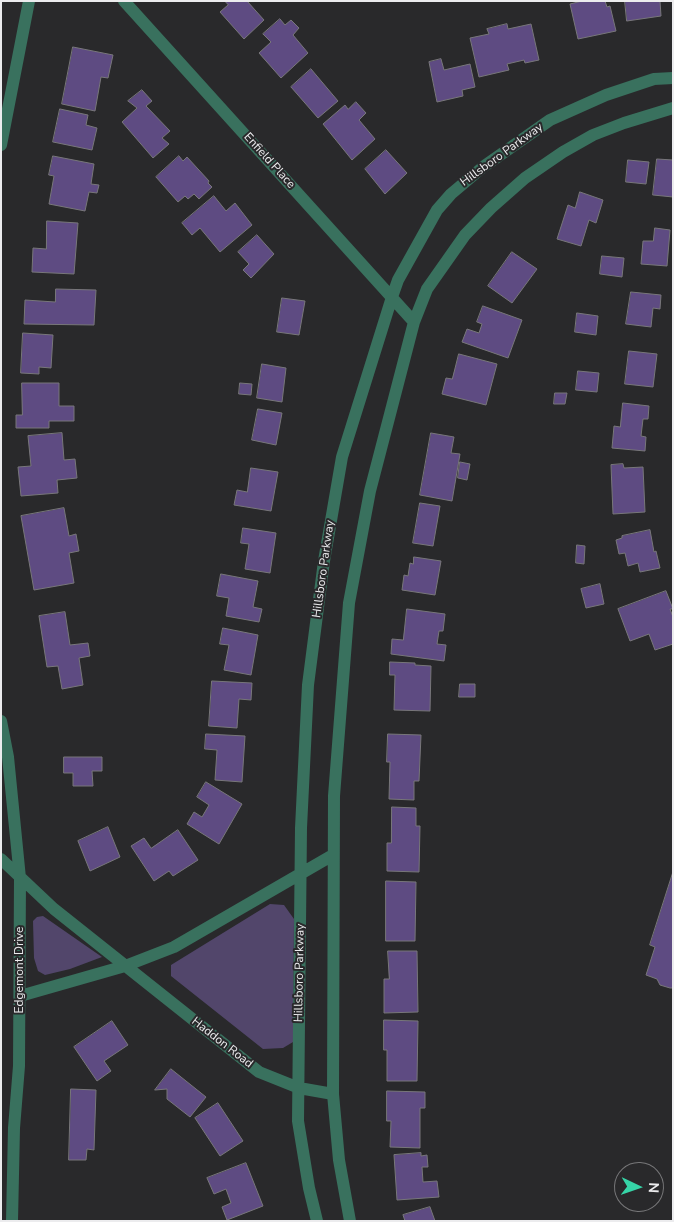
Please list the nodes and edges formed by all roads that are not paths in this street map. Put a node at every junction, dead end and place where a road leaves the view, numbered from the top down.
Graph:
1 (29, 1) edge
2 (124, 1) edge
3 (673, 78) edge
4 (673, 108) edge
5 (1, 145) edge
6 (392, 297) junction
7 (414, 322) junction
8 (1, 721) edge
9 (333, 854) junction
10 (1, 859) edge
11 (301, 873) junction
12 (20, 878) junction
13 (125, 966) junction
14 (20, 996) junction
15 (299, 1088) junction
16 (333, 1094) junction
17 (12, 1221) edge
18 (317, 1221) edge
19 (350, 1221) edge

1 - 5 street
2 - 6 street, Enfield Place
3 - 6 street, Hillsboro Parkway
4 - 7 street
6 - 7 street, Enfield Place
6 - 11 street, Hillsboro Parkway
7 - 9 street
8 - 12 street, Edgemont Drive
9 - 11 street
9 - 16 street
10 - 12 street, Haddon Road
11 - 13 street
11 - 15 street, Hillsboro Parkway
12 - 13 street, Haddon Road
12 - 14 street, Edgemont Drive
13 - 14 street
13 - 15 street, Haddon Road
14 - 17 street, Edgemont Drive
15 - 16 street, Haddon Road
15 - 18 street, Hillsboro Parkway
16 - 19 street

